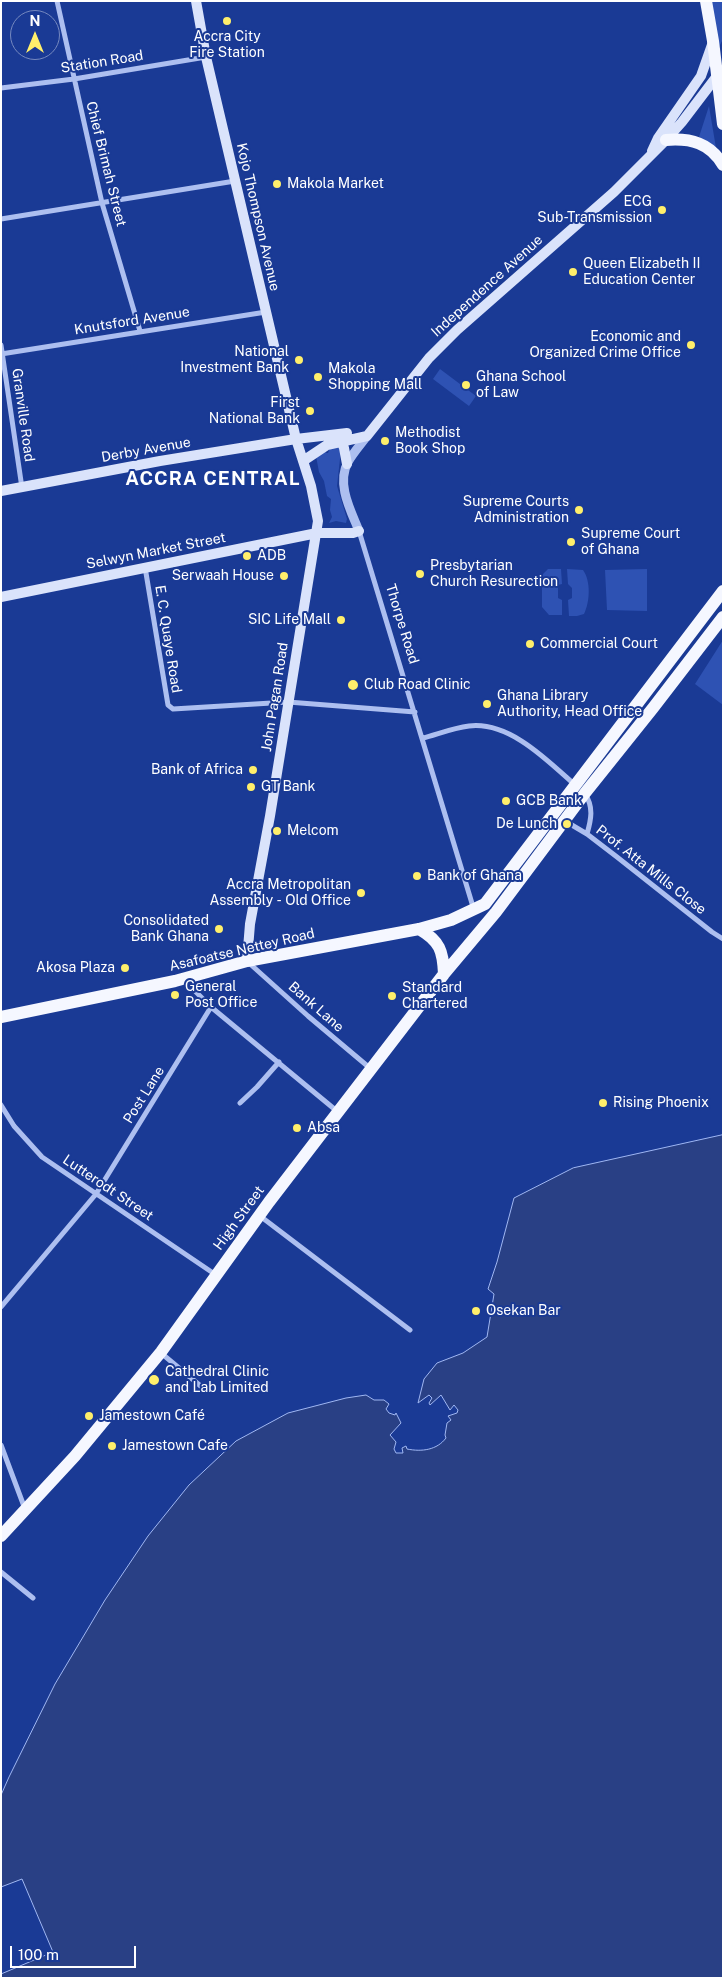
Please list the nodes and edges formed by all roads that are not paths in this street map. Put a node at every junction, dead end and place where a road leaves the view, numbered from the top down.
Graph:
1 (57, 1) edge
2 (196, 1) edge
3 (706, 1) edge
4 (713, 41) junction
5 (206, 57) junction
6 (723, 62) edge
7 (716, 76) junction
8 (74, 79) junction
9 (1, 88) edge
10 (723, 124) edge
11 (666, 140) junction
12 (650, 154) junction
13 (723, 165) edge
14 (235, 181) junction
15 (102, 203) junction
16 (1, 219) edge
17 (266, 312) junction
18 (140, 331) junction
19 (1, 345) edge
20 (2, 354) edge
21 (370, 432) junction
22 (296, 439) junction
23 (341, 440) junction
24 (303, 461) junction
25 (347, 464) junction
26 (22, 488) junction
27 (1, 491) edge
28 (359, 531) junction
29 (317, 533) junction
30 (145, 567) junction
31 (723, 591) edge
32 (1, 597) edge
33 (723, 617) edge
34 (288, 702) junction
35 (414, 712) junction
36 (423, 738) junction
37 (580, 789) junction
38 (564, 821) junction
39 (587, 834) junction
40 (480, 907) junction
41 (496, 912) junction
42 (419, 929) junction
43 (723, 939) edge
44 (248, 961) junction
45 (444, 974) junction
46 (183, 979) junction
47 (211, 1007) junction
48 (1, 1017) edge
49 (278, 1062) junction
50 (371, 1070) junction
51 (240, 1103) dead end
52 (1, 1105) edge
53 (338, 1112) junction
54 (96, 1194) junction
55 (260, 1216) junction
56 (216, 1275) junction
57 (1, 1307) edge
58 (410, 1330) dead end
59 (161, 1352) junction
60 (203, 1388) dead end
61 (1, 1445) edge
62 (25, 1509) junction
63 (1, 1536) edge
64 (1, 1572) edge
65 (33, 1598) dead end

1 - 8 street, Chief Brimah Street
2 - 5 main road, Kojo Thompson Avenue
3 - 4 main road
4 - 7 main road
4 - 12 main road
5 - 8 street, Station Road
5 - 14 main road, Kojo Thompson Avenue
6 - 7 main road
7 - 10 main road
7 - 11 main road
8 - 9 street, Station Road
8 - 15 street, Chief Brimah Street
11 - 12 main road
11 - 13 main road
12 - 21 main road, Independence Avenue
14 - 15 street
14 - 17 main road, Kojo Thompson Avenue
15 - 16 street
15 - 18 street, Chief Brimah Street
17 - 18 street, Knutsford Avenue
17 - 22 main road, Kojo Thompson Avenue
18 - 20 street, Knutsford Avenue
19 - 20 street, Granville Road
20 - 26 street, Granville Road
21 - 22 main road
21 - 23 main road
21 - 25 street
22 - 24 main road, John Pagan Road
22 - 26 main road, Derby Avenue
23 - 24 main road
23 - 25 main road
24 - 29 main road, John Pagan Road
25 - 28 street, Thorpe Road
26 - 27 main road, Derby Avenue
28 - 29 main road, Selwyn Market Street
28 - 35 street, Thorpe Road
29 - 30 main road, Selwyn Market Street
29 - 34 main road, John Pagan Road
30 - 32 main road, Selwyn Market Street
30 - 34 street, E. C. Quaye Road
31 - 37 main road
33 - 37 main road
34 - 35 street, E. C. Quaye Road
34 - 44 main road, John Pagan Road
35 - 36 street, Thorpe Road
36 - 37 street
36 - 40 street, Thorpe Road
37 - 38 main road, High Street
37 - 39 street
37 - 40 main road
38 - 39 street, Prof. Atta Mills Close
38 - 41 main road, High Street
39 - 43 street, Prof. Atta Mills Close
40 - 41 main road
40 - 42 main road, Asafoatse Nettey Road
41 - 45 main road, High Street
42 - 44 main road, Asafoatse Nettey Road
42 - 45 main road
44 - 46 main road, Asafoatse Nettey Road
44 - 50 street, Bank Lane
45 - 50 main road, High Street
46 - 47 street
46 - 48 main road, Asafoatse Nettey Road
47 - 49 street
47 - 54 street, Post Lane
49 - 51 street
49 - 53 street
50 - 53 main road, High Street
52 - 54 street, Lutterodt Street
53 - 55 main road, High Street
54 - 56 street, Lutterodt Street
54 - 57 street, Post Lane
55 - 56 main road, High Street
55 - 58 street
56 - 59 main road, High Street
59 - 60 street
59 - 62 main road, High Street
61 - 62 street
62 - 63 main road, High Street
64 - 65 street

